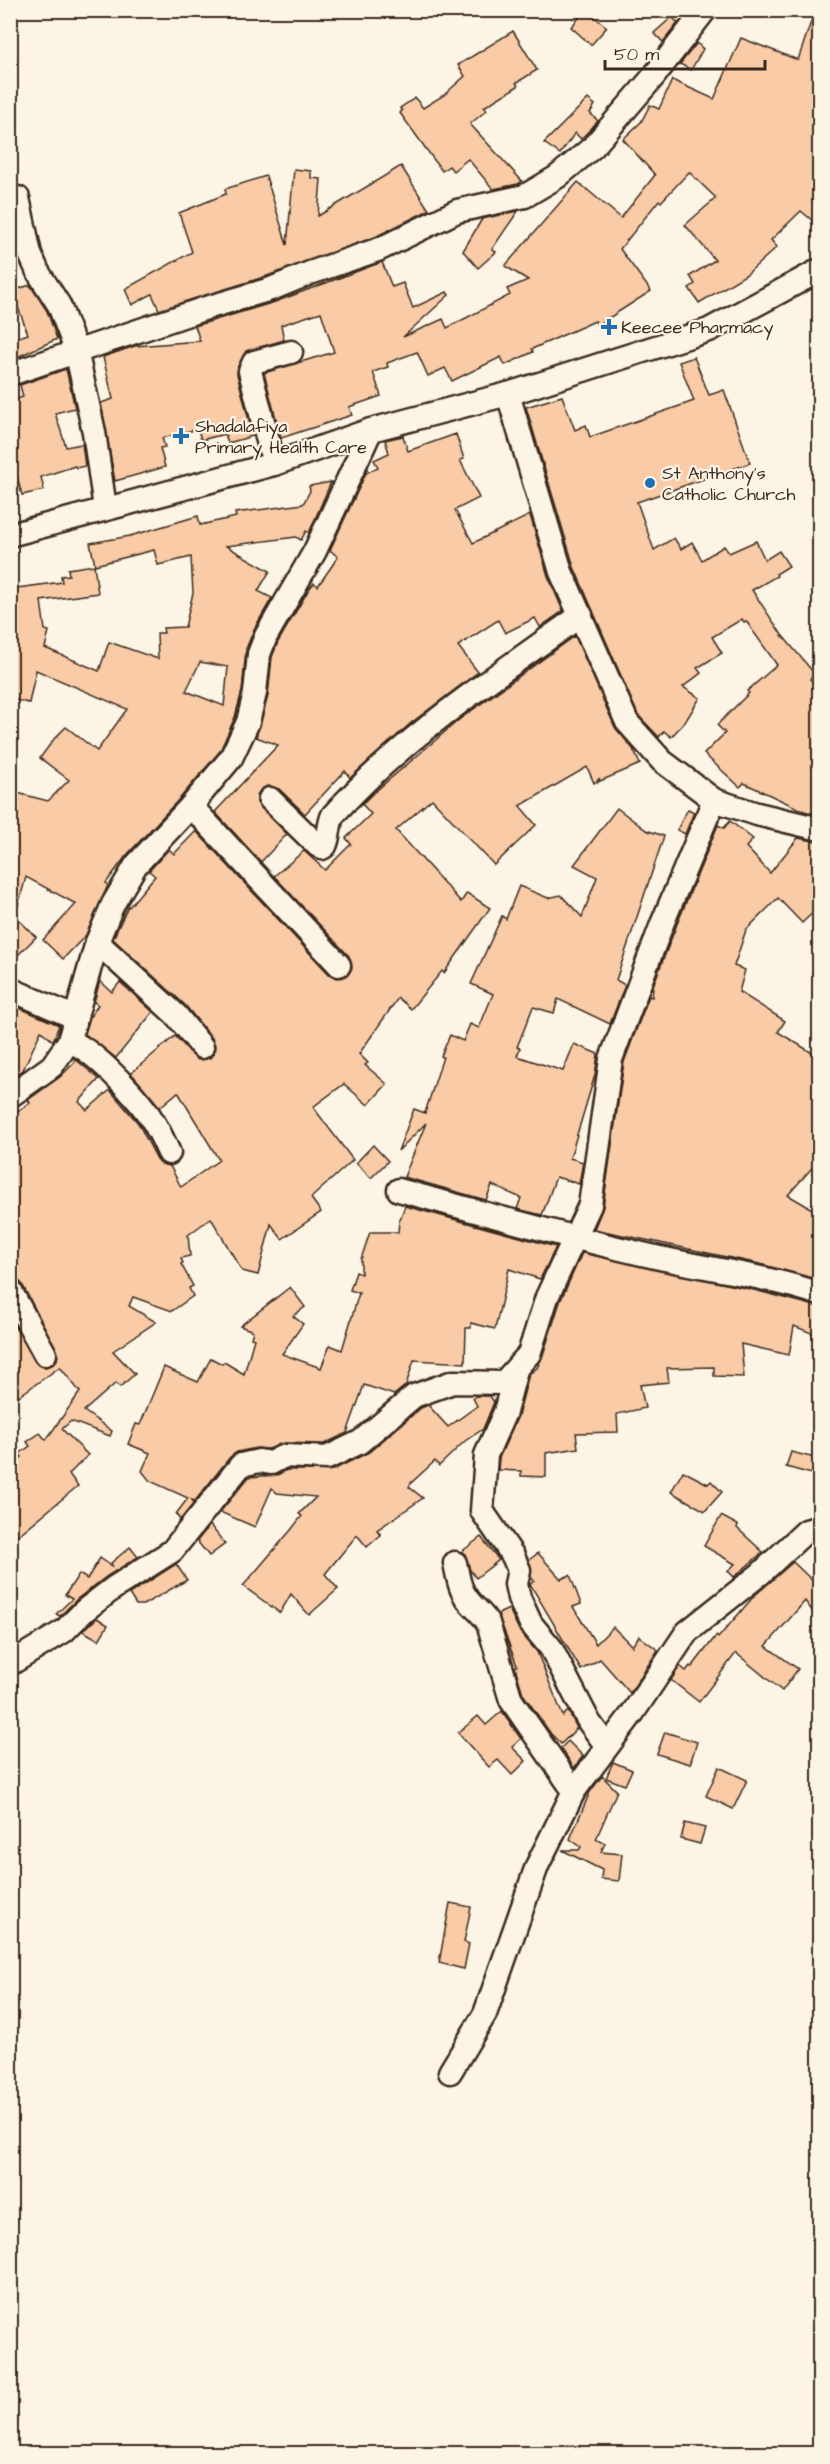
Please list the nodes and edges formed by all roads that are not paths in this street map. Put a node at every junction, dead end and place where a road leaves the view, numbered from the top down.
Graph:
1 (705, 10) edge
2 (18, 198) dead end
3 (819, 270) edge
4 (76, 350) junction
5 (291, 352) dead end
6 (10, 374) edge
7 (508, 394) junction
8 (371, 430) junction
9 (273, 464) junction
10 (105, 508) junction
11 (10, 535) edge
12 (581, 615) junction
13 (270, 800) dead end
14 (714, 800) junction
15 (191, 806) junction
16 (819, 829) edge
17 (97, 942) junction
18 (339, 965) dead end
19 (10, 989) edge
20 (76, 1018) junction
21 (69, 1041) junction
22 (202, 1047) dead end
23 (10, 1096) edge
24 (169, 1153) dead end
25 (399, 1190) dead end
26 (574, 1237) junction
27 (10, 1290) edge
28 (819, 1294) edge
29 (45, 1354) dead end
30 (516, 1370) junction
31 (819, 1527) edge
32 (455, 1563) dead end
33 (10, 1664) edge
34 (606, 1745) junction
35 (574, 1791) junction
36 (450, 2072) dead end

1 - 4 street
2 - 4 street
3 - 7 street
4 - 6 street
4 - 10 street
5 - 9 street
7 - 8 street
7 - 12 street
8 - 9 street
8 - 15 street
9 - 10 street
10 - 11 street
12 - 13 street
12 - 14 street
14 - 16 street
14 - 26 street
15 - 17 street
15 - 18 street
17 - 20 street
17 - 22 street
19 - 20 street
20 - 21 street
21 - 23 street
21 - 24 street
25 - 26 street
26 - 28 street
26 - 30 street
27 - 29 street
30 - 33 street
30 - 34 street
31 - 34 street
32 - 35 street
34 - 35 street
35 - 36 street

